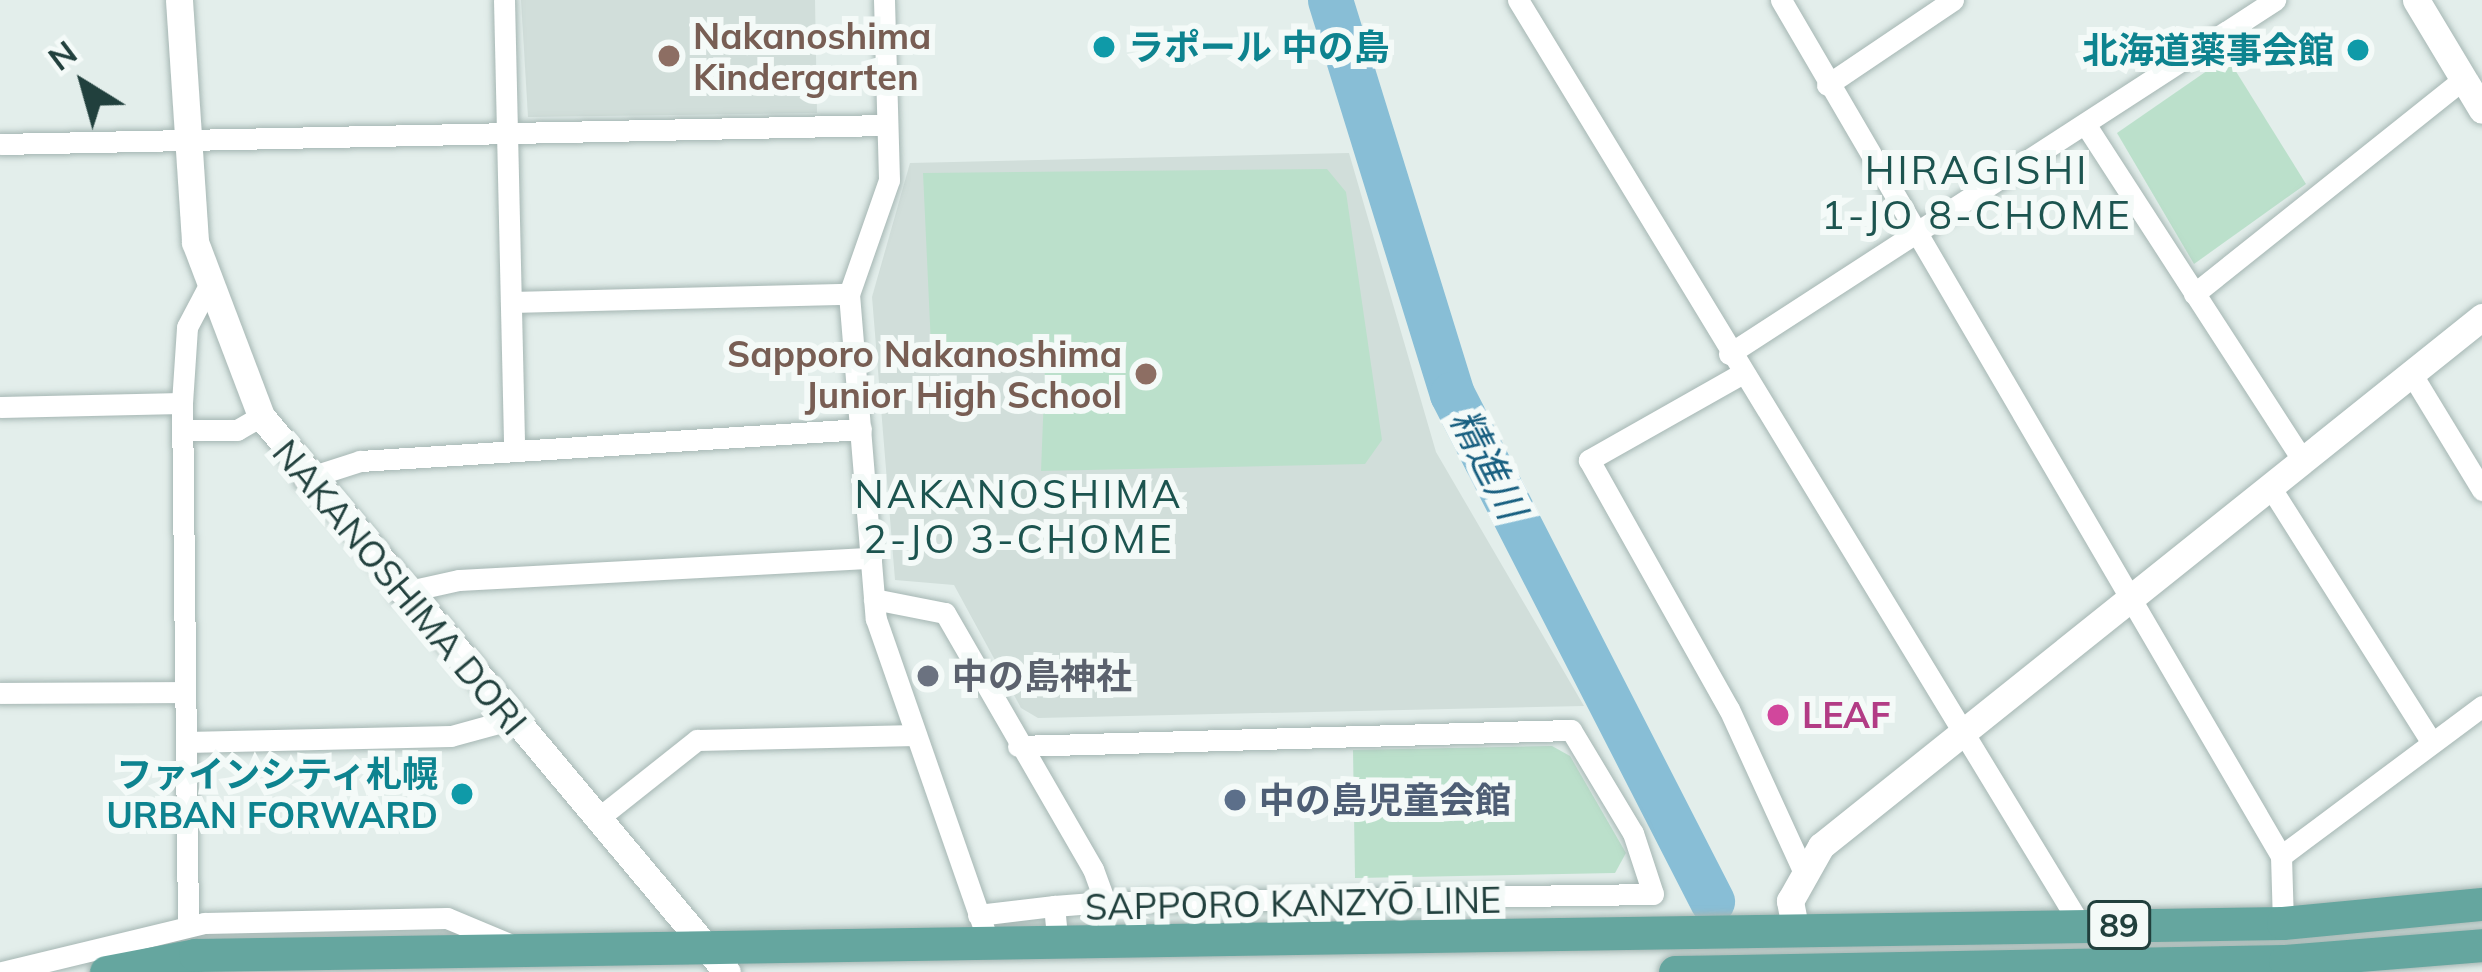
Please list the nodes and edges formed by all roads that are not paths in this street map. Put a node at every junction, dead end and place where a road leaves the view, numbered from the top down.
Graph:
1 (179, 0) edge
2 (504, 0) edge
3 (884, 0) edge
4 (1518, 0) edge
5 (1781, 0) edge
6 (1953, 0) edge
7 (2275, 0) edge
8 (2416, 0) edge
9 (2463, 79) junction
10 (1827, 85) junction
11 (2482, 110) edge
12 (887, 125) junction
13 (2089, 130) junction
14 (507, 132) junction
15 (183, 140) junction
16 (0, 144) edge
17 (1918, 239) junction
18 (207, 290) junction
19 (849, 294) junction
20 (2194, 294) junction
21 (511, 302) junction
22 (2482, 317) edge
23 (1735, 364) junction
24 (2411, 373) junction
25 (182, 403) junction
26 (0, 407) edge
27 (261, 416) junction
28 (861, 429) junction
29 (183, 430) junction
30 (514, 448) junction
31 (2302, 459) junction
32 (304, 479) junction
33 (2270, 485) junction
34 (2482, 490) edge
35 (871, 559) junction
36 (400, 593) junction
37 (2130, 595) junction
38 (874, 599) junction
39 (185, 692) junction
40 (0, 694) edge
41 (2482, 706) edge
42 (509, 720) junction
43 (1959, 733) junction
44 (916, 735) junction
45 (186, 742) junction
46 (2432, 743) junction
47 (1018, 746) junction
48 (596, 820) junction
49 (2281, 856) junction
50 (1804, 872) junction
51 (1105, 902) junction
52 (2482, 904) edge
53 (1054, 906) junction
54 (978, 915) junction
55 (2283, 923) junction
56 (188, 924) junction
57 (2081, 926) junction
58 (1796, 932) junction
59 (2482, 945) edge
60 (1058, 946) junction
61 (990, 947) junction
62 (524, 951) junction
63 (716, 960) edge
64 (2285, 966) edge
65 (1850, 971) edge
66 (2, 972) edge
67 (106, 972) edge
68 (1675, 972) edge

1 - 15 street, NAKANOSHIMA DORI
2 - 14 street
3 - 12 street
4 - 23 street
5 - 10 street
6 - 10 street
7 - 13 street
8 - 9 street
9 - 11 street
9 - 20 street
10 - 17 street
12 - 14 street
12 - 19 street
13 - 17 street
13 - 20 street
14 - 15 street
14 - 21 street
15 - 16 street
15 - 18 street, NAKANOSHIMA DORI
17 - 23 street
17 - 37 street
18 - 25 street
18 - 27 street, NAKANOSHIMA DORI
19 - 21 street
19 - 28 street
20 - 31 street
21 - 30 street
22 - 24 street
23 - 43 street
23 - 50 street
24 - 31 street
24 - 34 street
25 - 26 street
25 - 29 street
27 - 29 street
27 - 32 street, NAKANOSHIMA DORI
28 - 30 street
28 - 35 street
29 - 39 street
30 - 32 street
31 - 33 street
32 - 36 street, NAKANOSHIMA DORI
33 - 37 street
33 - 46 street
35 - 36 street
35 - 38 street
36 - 42 street, NAKANOSHIMA DORI
37 - 43 street
37 - 49 street
38 - 44 street
38 - 47 street
39 - 40 street
39 - 45 street
41 - 46 street
42 - 45 street
42 - 48 street, NAKANOSHIMA DORI
43 - 50 street
43 - 57 street
44 - 48 street
44 - 54 street
45 - 56 street
46 - 49 street
47 - 51 street
47 - 51 street
48 - 63 street, NAKANOSHIMA DORI
49 - 55 street
50 - 58 street
51 - 53 street
52 - 55 main road, SAPPORO KANZYŌ LINE / 89
53 - 54 street
53 - 60 street
54 - 61 street
55 - 57 main road, SAPPORO KANZYŌ LINE / 89
56 - 62 street
56 - 66 street
57 - 58 main road, SAPPORO KANZYŌ LINE / 89
58 - 60 main road, SAPPORO KANZYŌ LINE / 89
59 - 64 main road, 89
60 - 61 main road, SAPPORO KANZYŌ LINE / 89
61 - 63 main road, SAPPORO KANZYŌ LINE / 89
62 - 63 main road, SAPPORO KANZYŌ LINE / 89
62 - 67 main road, SAPPORO KANZYŌ LINE / 89
64 - 65 main road, 89
65 - 68 main road, 89

